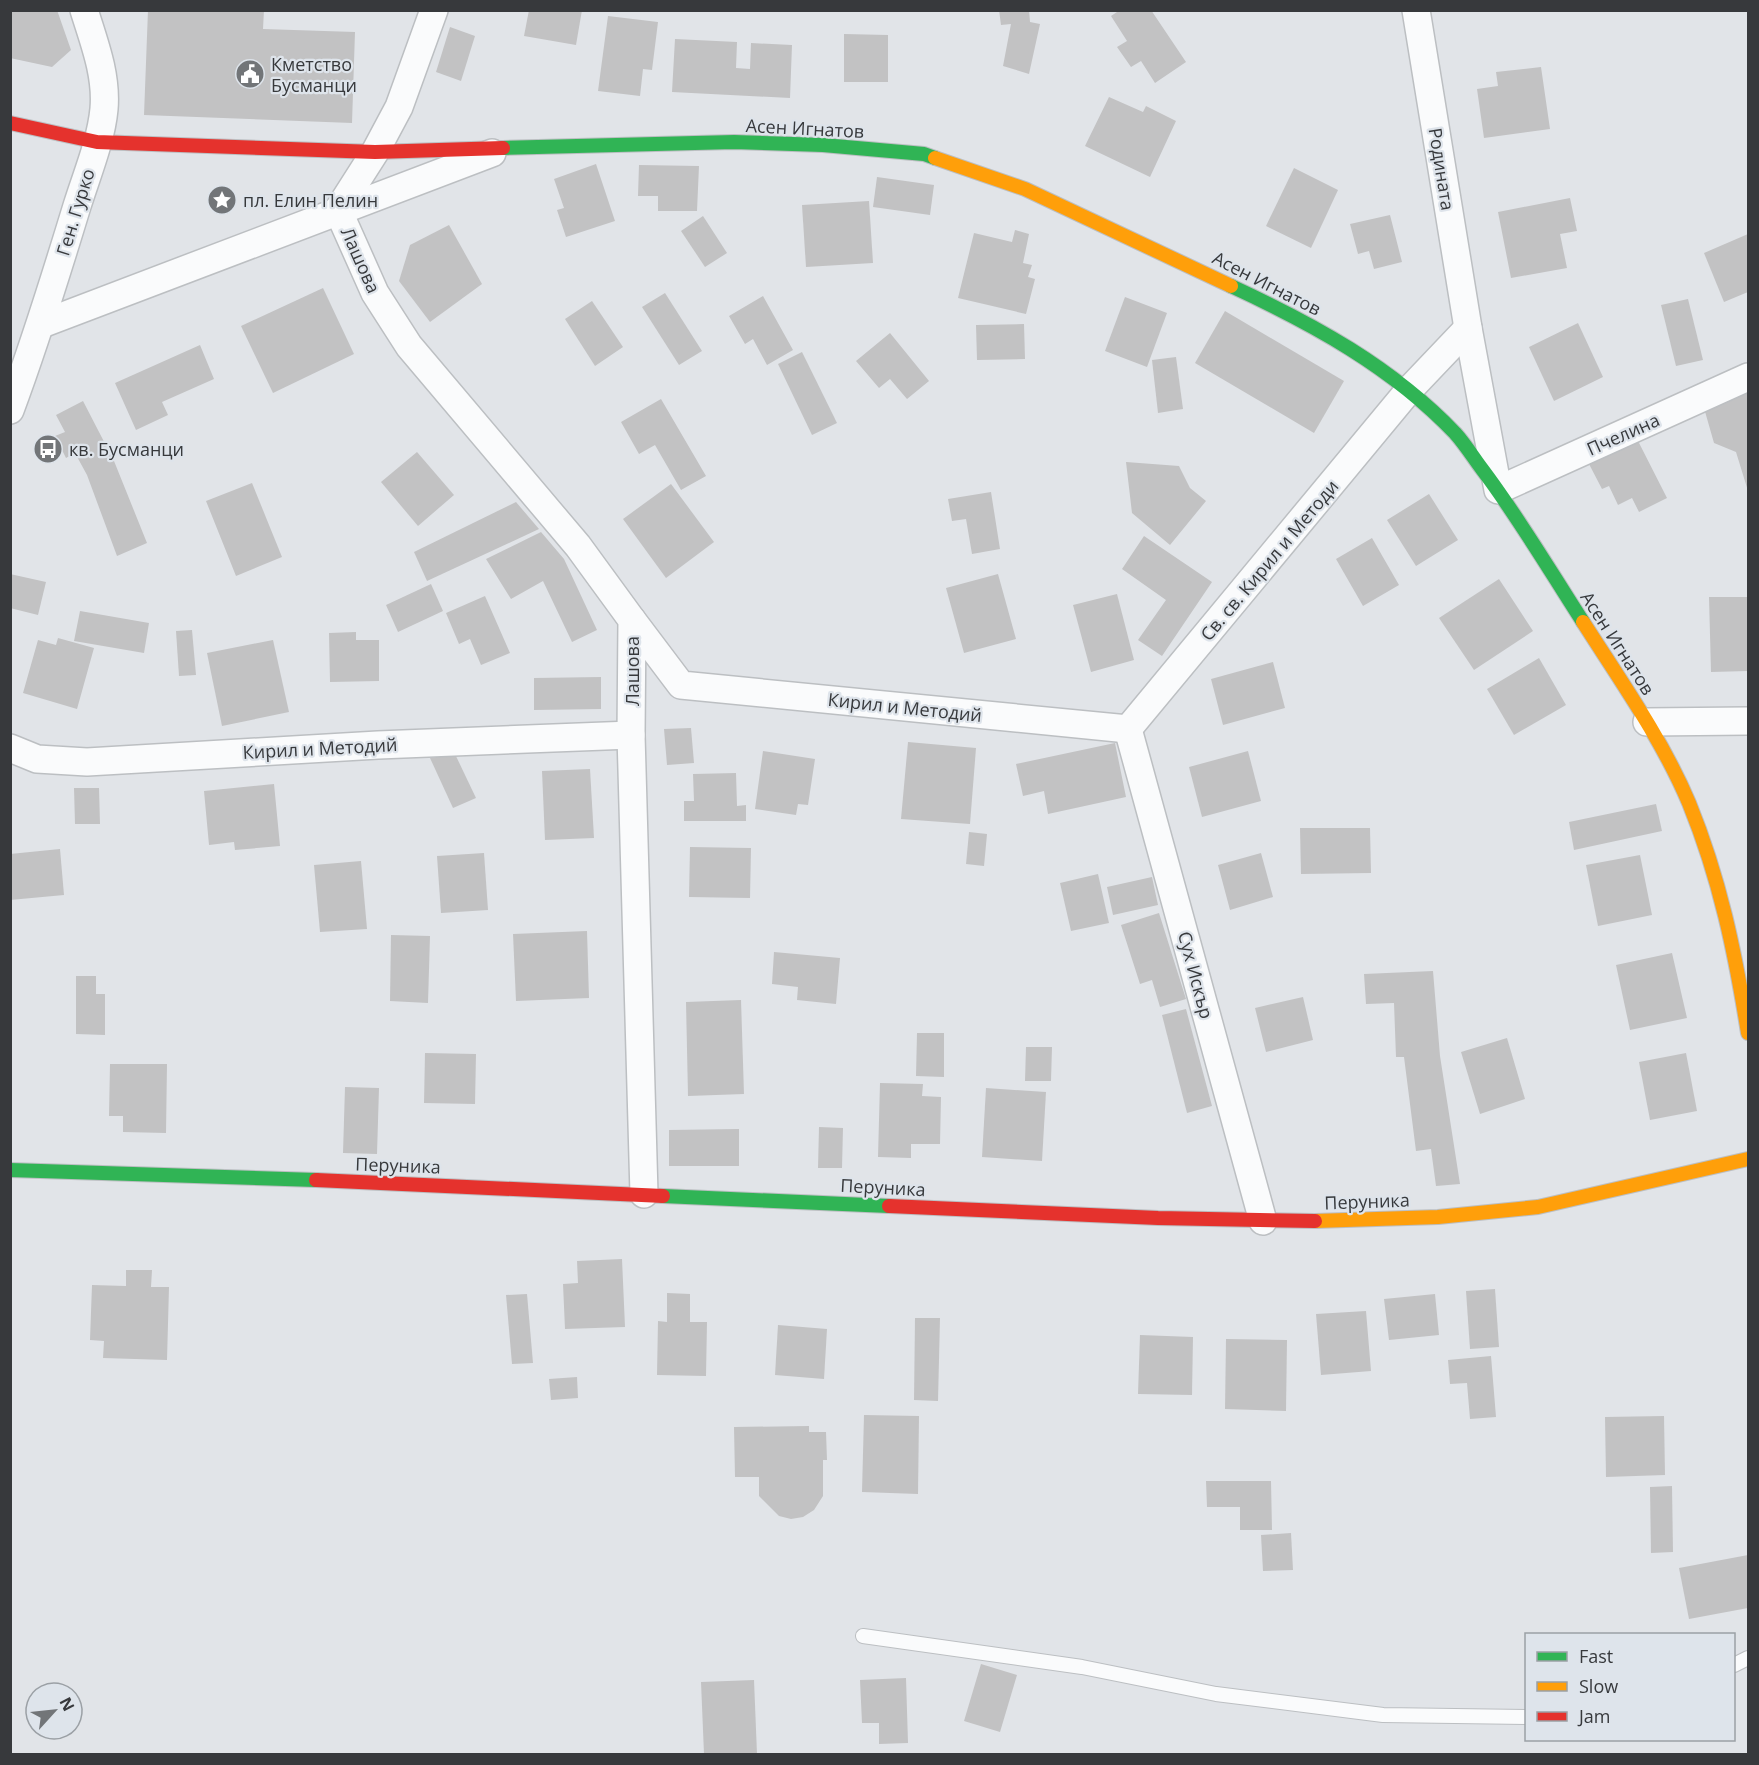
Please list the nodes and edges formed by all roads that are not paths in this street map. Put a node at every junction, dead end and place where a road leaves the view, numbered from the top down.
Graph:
1 (84, 10) edge
2 (434, 10) edge
3 (1416, 10) edge
4 (10, 123) edge
5 (97, 142) junction
6 (507, 148) junction
7 (375, 152) junction
8 (338, 210) junction
9 (42, 324) junction
10 (1468, 328) junction
11 (1749, 377) edge
12 (1409, 390) junction
13 (10, 410) edge
14 (1498, 490) junction
15 (632, 620) junction
16 (633, 685) junction
17 (681, 685) junction
18 (1749, 721) edge
19 (1647, 722) junction
20 (1128, 729) junction
21 (631, 735) junction
22 (10, 748) edge
23 (1749, 1033) edge
24 (1749, 1159) edge
25 (10, 1170) edge
26 (644, 1194) junction
27 (1263, 1221) junction
28 (863, 1636) dead end
29 (1749, 1658) edge
30 (1735, 1665) edge
31 (1525, 1717) edge

1 - 5 street, Ген. Гурко
2 - 7 street
3 - 10 street, Родината
4 - 5 street, Асен Игнатов
5 - 7 street, Асен Игнатов
5 - 9 street, Ген. Гурко
6 - 7 street, Асен Игнатов
6 - 8 street
6 - 12 street, Асен Игнатов
7 - 8 street
8 - 9 street
8 - 15 street, Лашова
9 - 13 street, Ген. Гурко
10 - 12 street
10 - 14 street, Родината
11 - 14 street, Пчелина
12 - 14 street, Асен Игнатов
12 - 20 street, Св. св. Кирил и Методи
14 - 19 street, Асен Игнатов
15 - 16 street, Лашова
15 - 17 street
16 - 17 street, Кирил и Методий
16 - 21 street, Лашова
17 - 20 street, Кирил и Методий
18 - 19 street
19 - 23 street, Асен Игнатов
20 - 27 street, Сух Искър
21 - 22 street, Кирил и Методий
21 - 26 street, Лашова
24 - 27 street, Перуника
25 - 26 street, Перуника
26 - 27 street, Перуника
28 - 31 lane
29 - 30 lane

